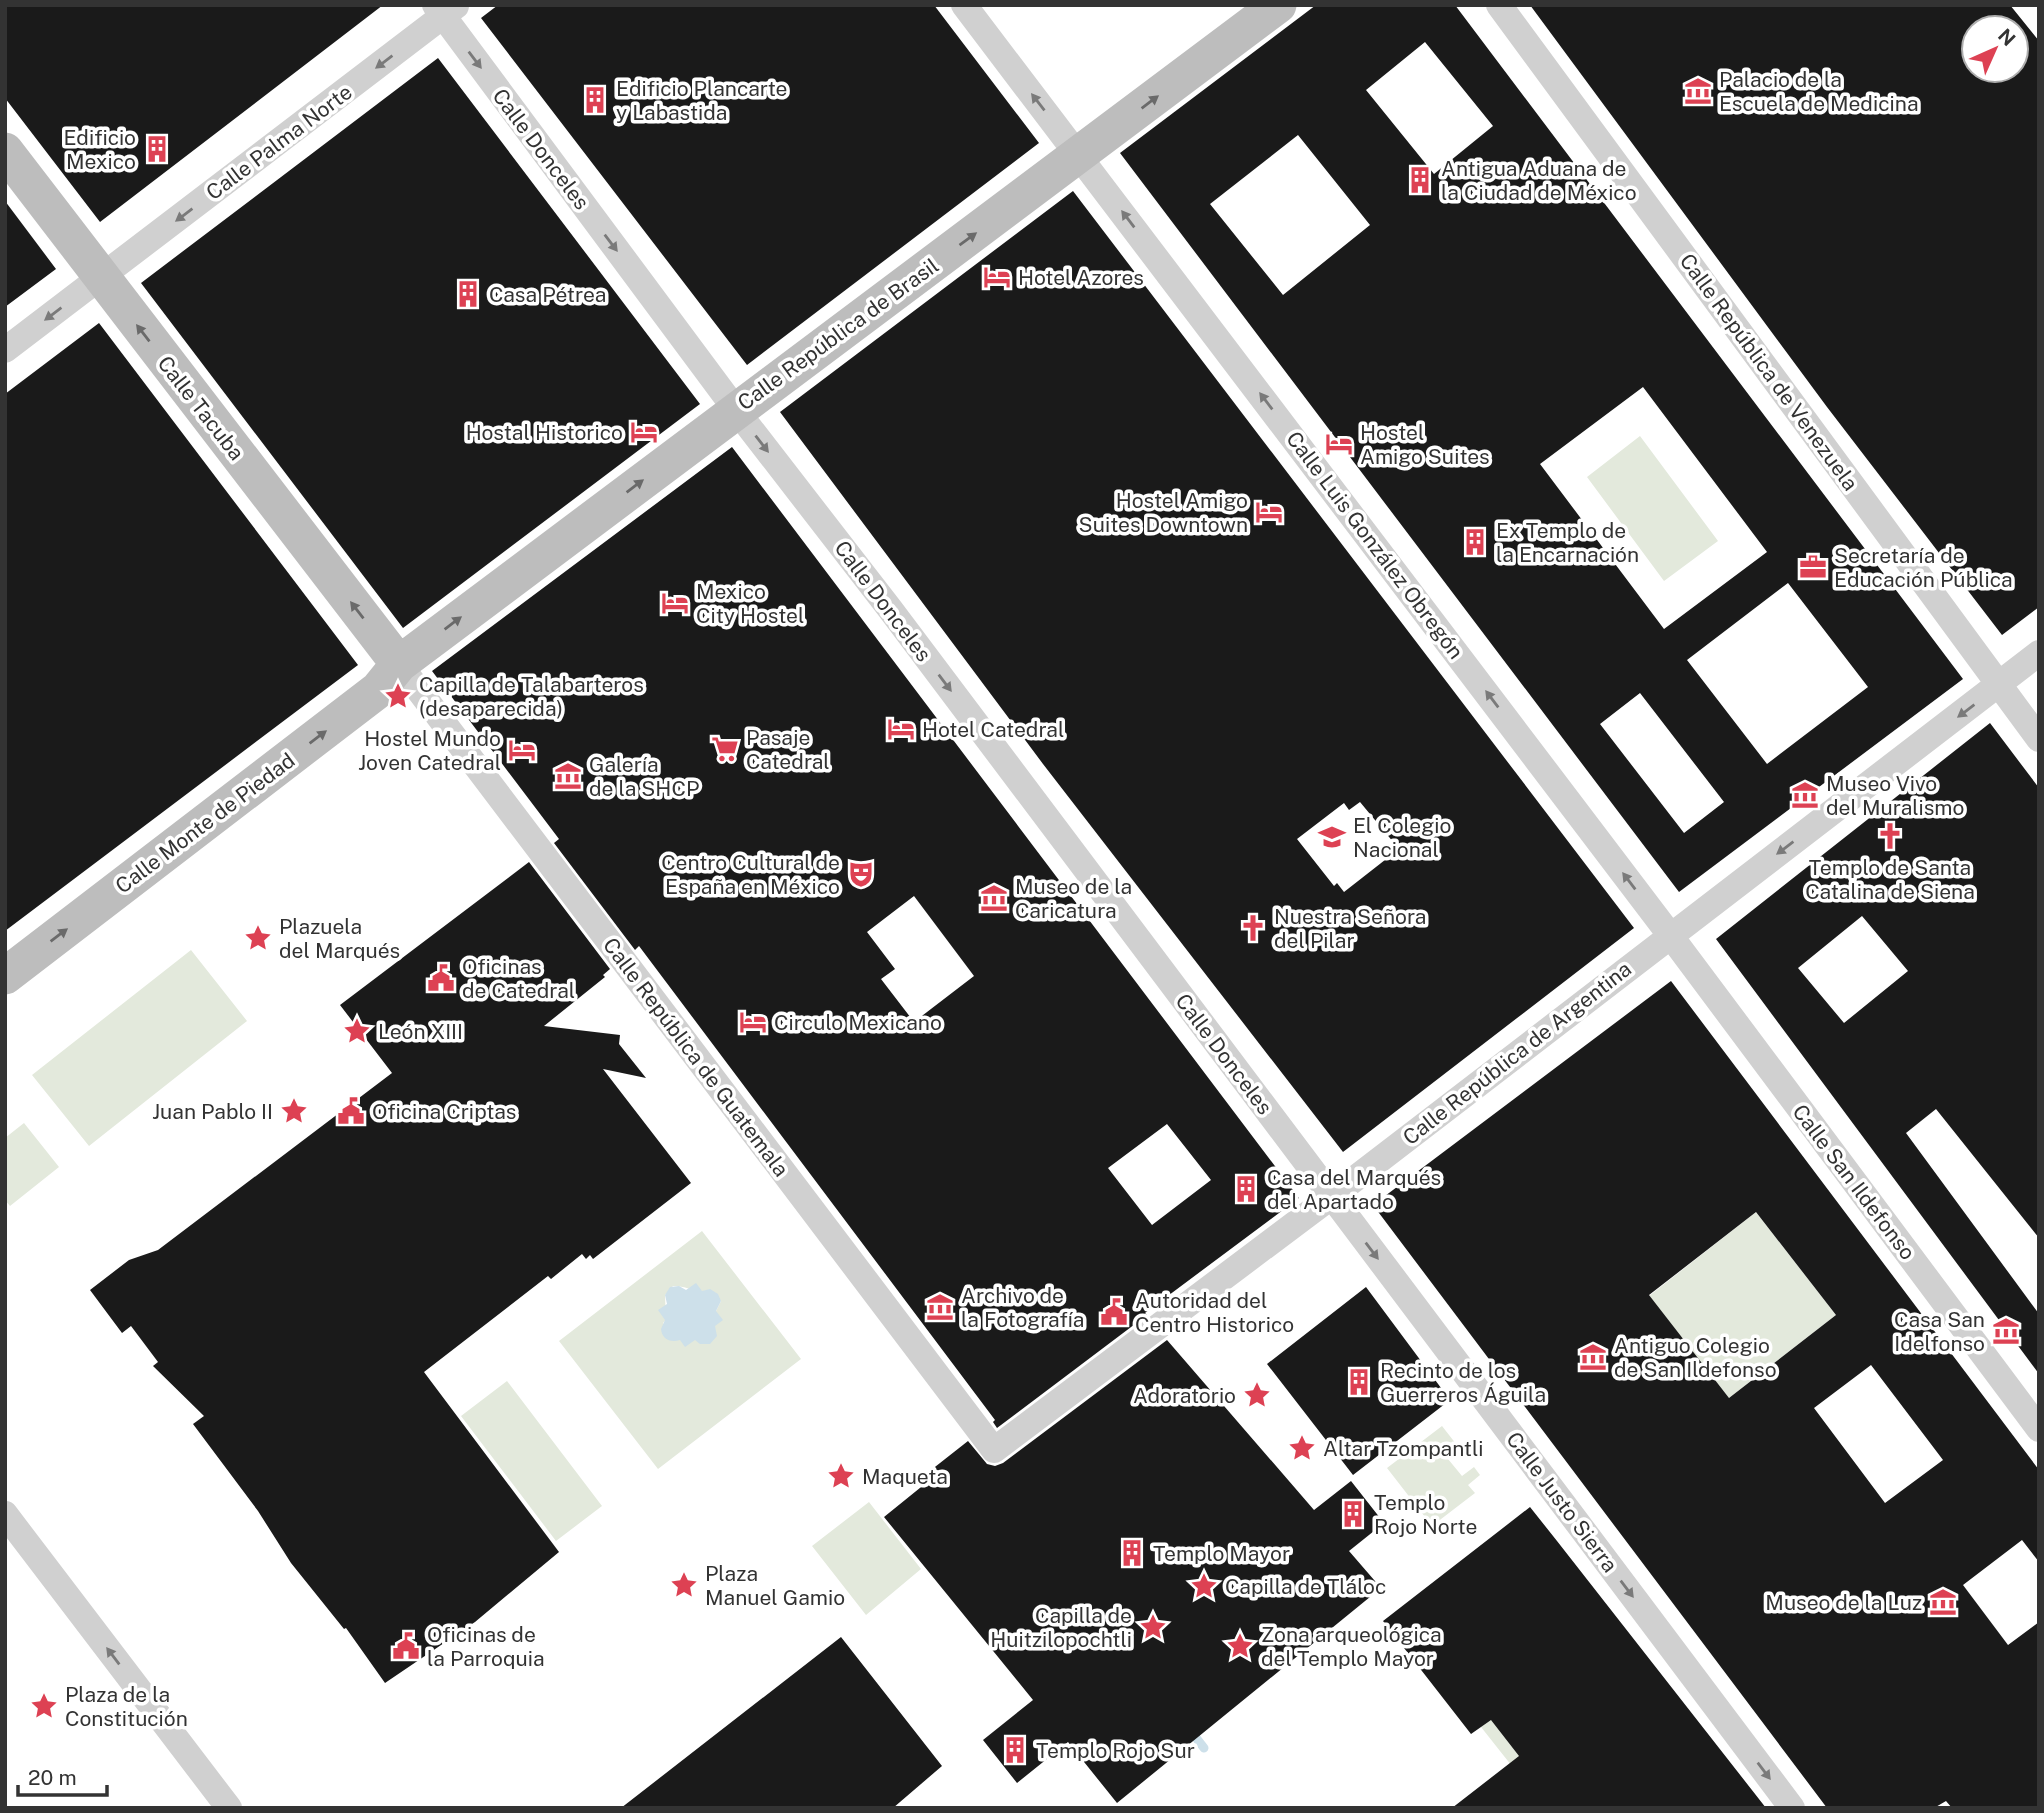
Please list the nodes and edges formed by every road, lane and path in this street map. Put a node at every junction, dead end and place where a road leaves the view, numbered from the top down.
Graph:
1 (964, 5) edge
2 (1278, 5) edge
3 (1499, 5) edge
4 (445, 9) edge
5 (5, 151) edge
6 (1080, 156) junction
7 (101, 278) junction
8 (5, 350) edge
9 (736, 410) junction
10 (2039, 653) edge
11 (398, 664) junction
12 (1999, 685) junction
13 (2039, 739) edge
14 (1670, 935) junction
15 (5, 976) edge
16 (1331, 1197) junction
17 (2039, 1429) edge
18 (993, 1450) joint
19 (5, 1514) edge
20 (229, 1808) edge
21 (1792, 1808) edge

6 -> 1 street, Calle Luis González Obregón
6 -> 2 street, Calle República de Brasil
3 - 12 street, Calle República de Venezuela
4 -> 7 street, Calle Palma Norte
4 -> 9 street, Calle Donceles
5 - 7 street, Calle Tacuba
9 -> 6 street, Calle República de Brasil
14 -> 6 street, Calle Luis González Obregón
7 -> 8 street, Calle Palma Norte
11 -> 7 street, Calle Tacuba
11 -> 9 street, Calle República de Brasil
9 -> 16 street, Calle Donceles
10 - 12 street, Calle República de Argentina
15 -> 11 street, Calle Monte de Piedad
11 - 18 street, Calle República de Guatemala
12 - 13 street, Calle República de Venezuela
12 -> 14 street, Calle República de Argentina
14 - 16 street, Calle República de Argentina
14 - 17 street, Calle San Ildefonso
16 - 18 street, Calle República de Argentina
16 -> 21 street, Calle Justo Sierra
20 -> 19 street

